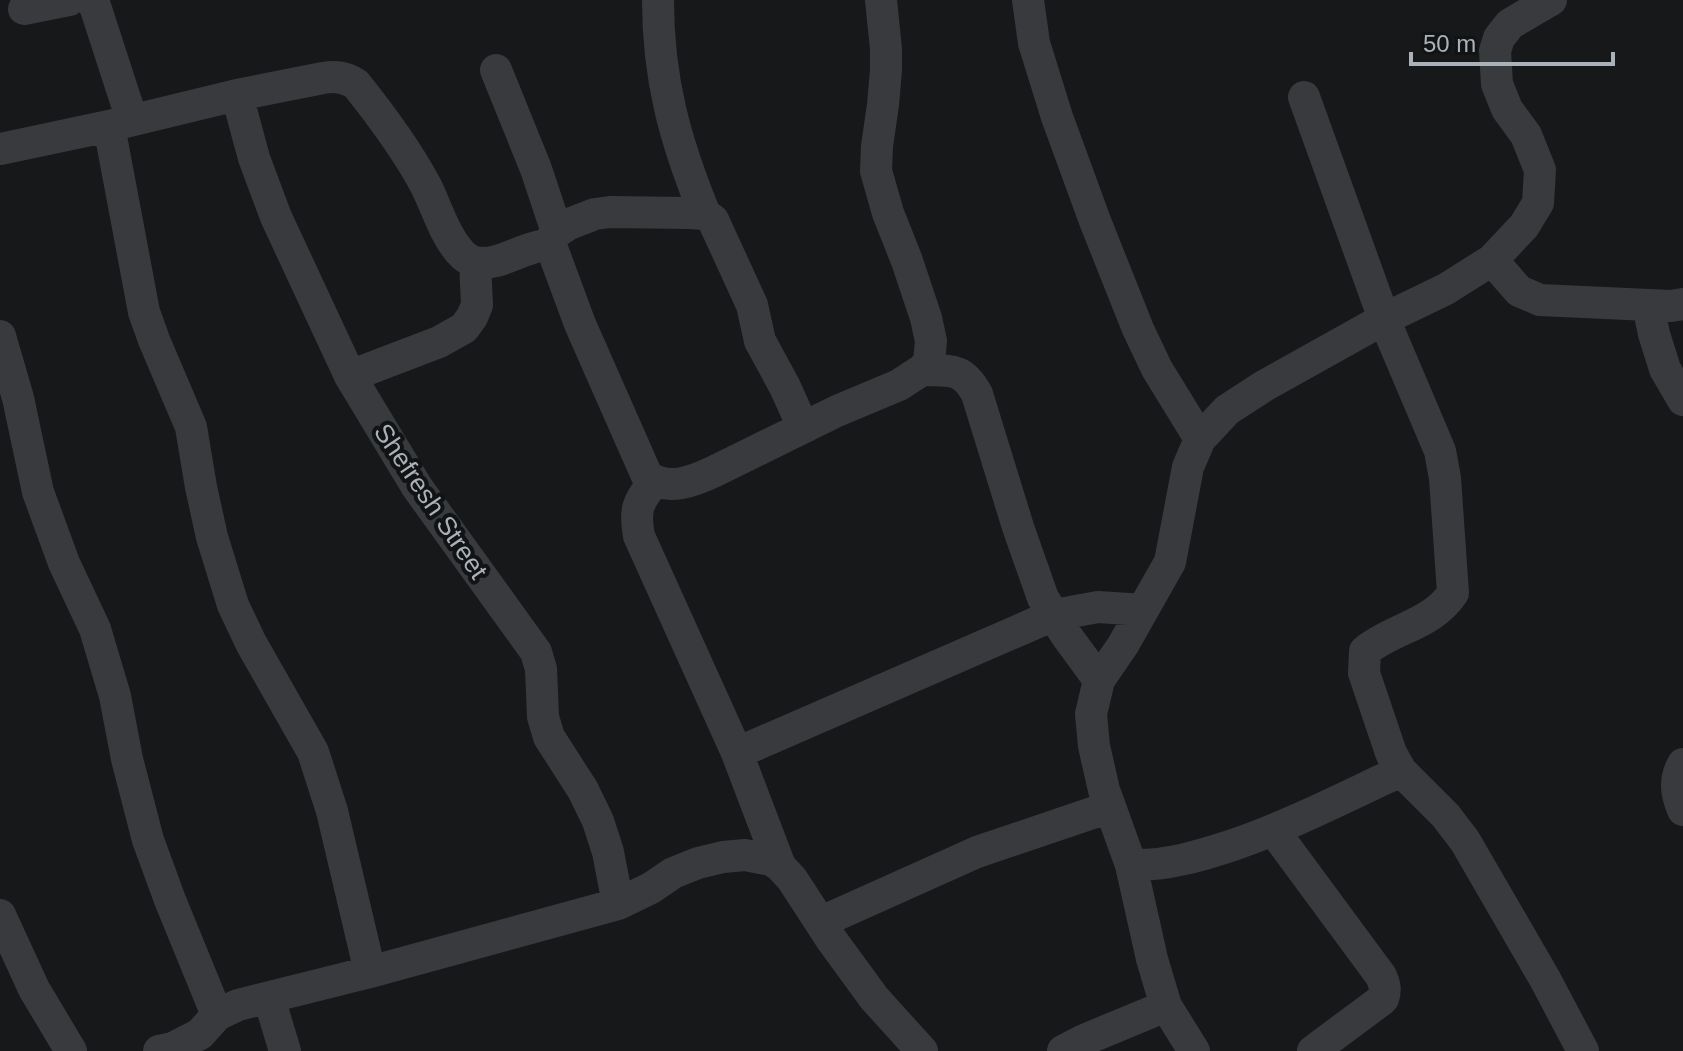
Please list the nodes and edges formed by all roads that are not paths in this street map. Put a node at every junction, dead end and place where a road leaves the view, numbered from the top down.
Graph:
1 (69, 0) edge
2 (90, 0) edge
3 (658, 0) edge
4 (881, 0) edge
5 (1028, 0) edge
6 (1551, 0) edge
7 (24, 9) dead end
8 (496, 70) dead end
9 (237, 95) junction
10 (1304, 97) dead end
11 (120, 123) junction
12 (0, 149) edge
13 (705, 214) junction
14 (552, 239) junction
15 (1492, 260) junction
16 (475, 262) junction
17 (1683, 304) edge
18 (1648, 305) junction
19 (1384, 319) junction
20 (0, 336) edge
21 (922, 370) junction
22 (350, 376) junction
23 (1683, 400) edge
24 (803, 427) junction
25 (1200, 439) junction
26 (654, 481) junction
27 (1143, 610) junction
28 (1054, 615) junction
29 (1099, 680) junction
30 (737, 753) junction
31 (1683, 764) edge
32 (1401, 771) junction
33 (1110, 807) junction
34 (1683, 810) edge
35 (1274, 831) junction
36 (1131, 865) junction
37 (780, 866) junction
38 (618, 904) junction
39 (0, 915) edge
40 (821, 922) junction
41 (370, 972) junction
42 (269, 998) junction
43 (1166, 1006) junction
44 (217, 1015) junction
45 (71, 1051) edge
46 (159, 1051) edge
47 (285, 1051) edge
48 (922, 1051) edge
49 (1063, 1051) edge
50 (1194, 1051) edge
51 (1313, 1051) edge
52 (1583, 1051) edge

1 - 7 street
2 - 11 street
3 - 13 street
4 - 21 street
5 - 25 street
6 - 15 street
8 - 14 street
9 - 11 street
9 - 16 street
9 - 22 street, Shefresh Street
10 - 19 street
11 - 12 street
11 - 41 street
13 - 14 street
13 - 24 street
14 - 16 street
14 - 26 street
15 - 18 street
15 - 19 street
16 - 22 street
17 - 18 street
18 - 23 street
19 - 25 street
19 - 32 street
20 - 44 street
21 - 24 street
21 - 28 street
22 - 38 street, Shefresh Street
24 - 26 street
25 - 27 street
26 - 30 street
27 - 28 street
27 - 29 street
28 - 29 street
28 - 30 street
29 - 33 street
30 - 37 street
31 - 34 street
32 - 35 street
32 - 52 street
33 - 36 street
33 - 40 street
35 - 36 street
35 - 51 street
36 - 43 street
37 - 38 street
37 - 40 street
38 - 41 street
39 - 45 street
40 - 48 street
41 - 42 street
42 - 44 street
42 - 47 street
43 - 49 street
43 - 50 street
44 - 46 street

